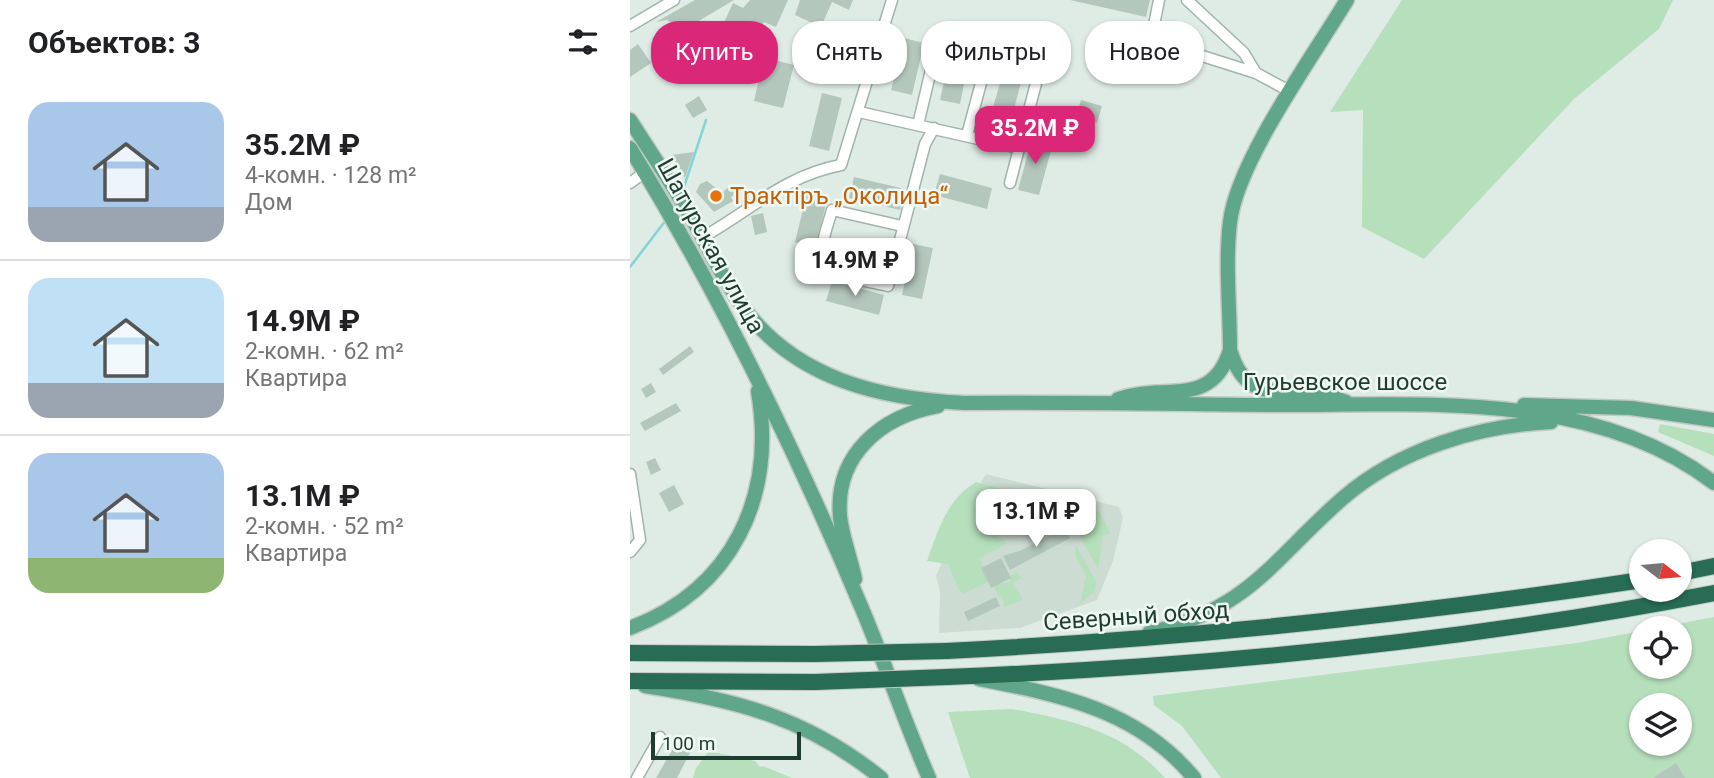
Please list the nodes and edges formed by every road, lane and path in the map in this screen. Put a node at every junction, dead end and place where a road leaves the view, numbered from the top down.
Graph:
1 (674, 0) edge
2 (892, 0) edge
3 (1159, 0) edge
4 (1187, 0) edge
5 (1347, 0) edge
6 (630, 26) edge
7 (1256, 74) junction
8 (928, 84) edge
9 (981, 84) edge
10 (1036, 84) edge
11 (1291, 92) junction
12 (859, 112) junction
13 (630, 120) edge
14 (918, 125) junction
15 (934, 128) junction
16 (967, 135) junction
17 (630, 148) edge
18 (1018, 148) junction
19 (645, 172) junction
20 (630, 183) edge
21 (1010, 183) dead end
22 (902, 226) junction
23 (706, 243) junction
24 (1230, 350) junction
25 (751, 366) junction
26 (960, 402) junction
27 (1106, 403) junction
28 (1489, 405) junction
29 (1357, 406) junction
30 (1566, 421) junction
31 (1714, 421) edge
32 (630, 474) edge
33 (1714, 483) edge
34 (630, 552) edge
35 (1714, 566) edge
36 (1692, 571) edge
37 (1629, 582) edge
38 (1714, 593) edge
39 (862, 610) junction
40 (630, 628) edge
41 (1089, 643) junction
42 (630, 653) edge
43 (967, 677) junction
44 (630, 683) edge
45 (660, 737) dead end
46 (637, 778) edge
47 (881, 778) edge
48 (929, 778) edge
49 (1194, 778) edge

1 - 6 street
2 - 12 street, Шатурская улица
3 - 7 street
4 - 7 street
5 - 11 main road
7 - 11 street
8 - 14 street
9 - 16 street
10 - 18 street
11 - 24 main road
12 - 14 street
12 - 23 street, Шатурская улица
13 - 23 main road, Шатурская улица
14 - 15 street
15 - 16 street
15 - 22 street
16 - 18 street
17 - 19 main road, Шатурская улица
18 - 21 street
19 - 20 street
19 - 25 main road, Шатурская улица
22 - 22 street
23 - 26 main road
24 - 27 main road
24 - 29 main road
25 - 39 main road
25 - 40 main road
26 - 27 main road, Гурьевское шоссе
26 - 39 main road
27 - 29 main road, Гурьевское шоссе
28 - 29 main road, Гурьевское шоссе
28 - 30 main road, Гурьевское шоссе
28 - 31 main road
30 - 33 main road, Гурьевское шоссе
30 - 41 main road
32 - 34 street
35 - 36 highway
37 - 41 highway, Северный обход
38 - 43 highway, Северный обход
39 - 48 main road
41 - 42 highway, Северный обход, bridge
43 - 44 highway, Северный обход, bridge
43 - 49 main road
44 - 47 main road
45 - 46 street

